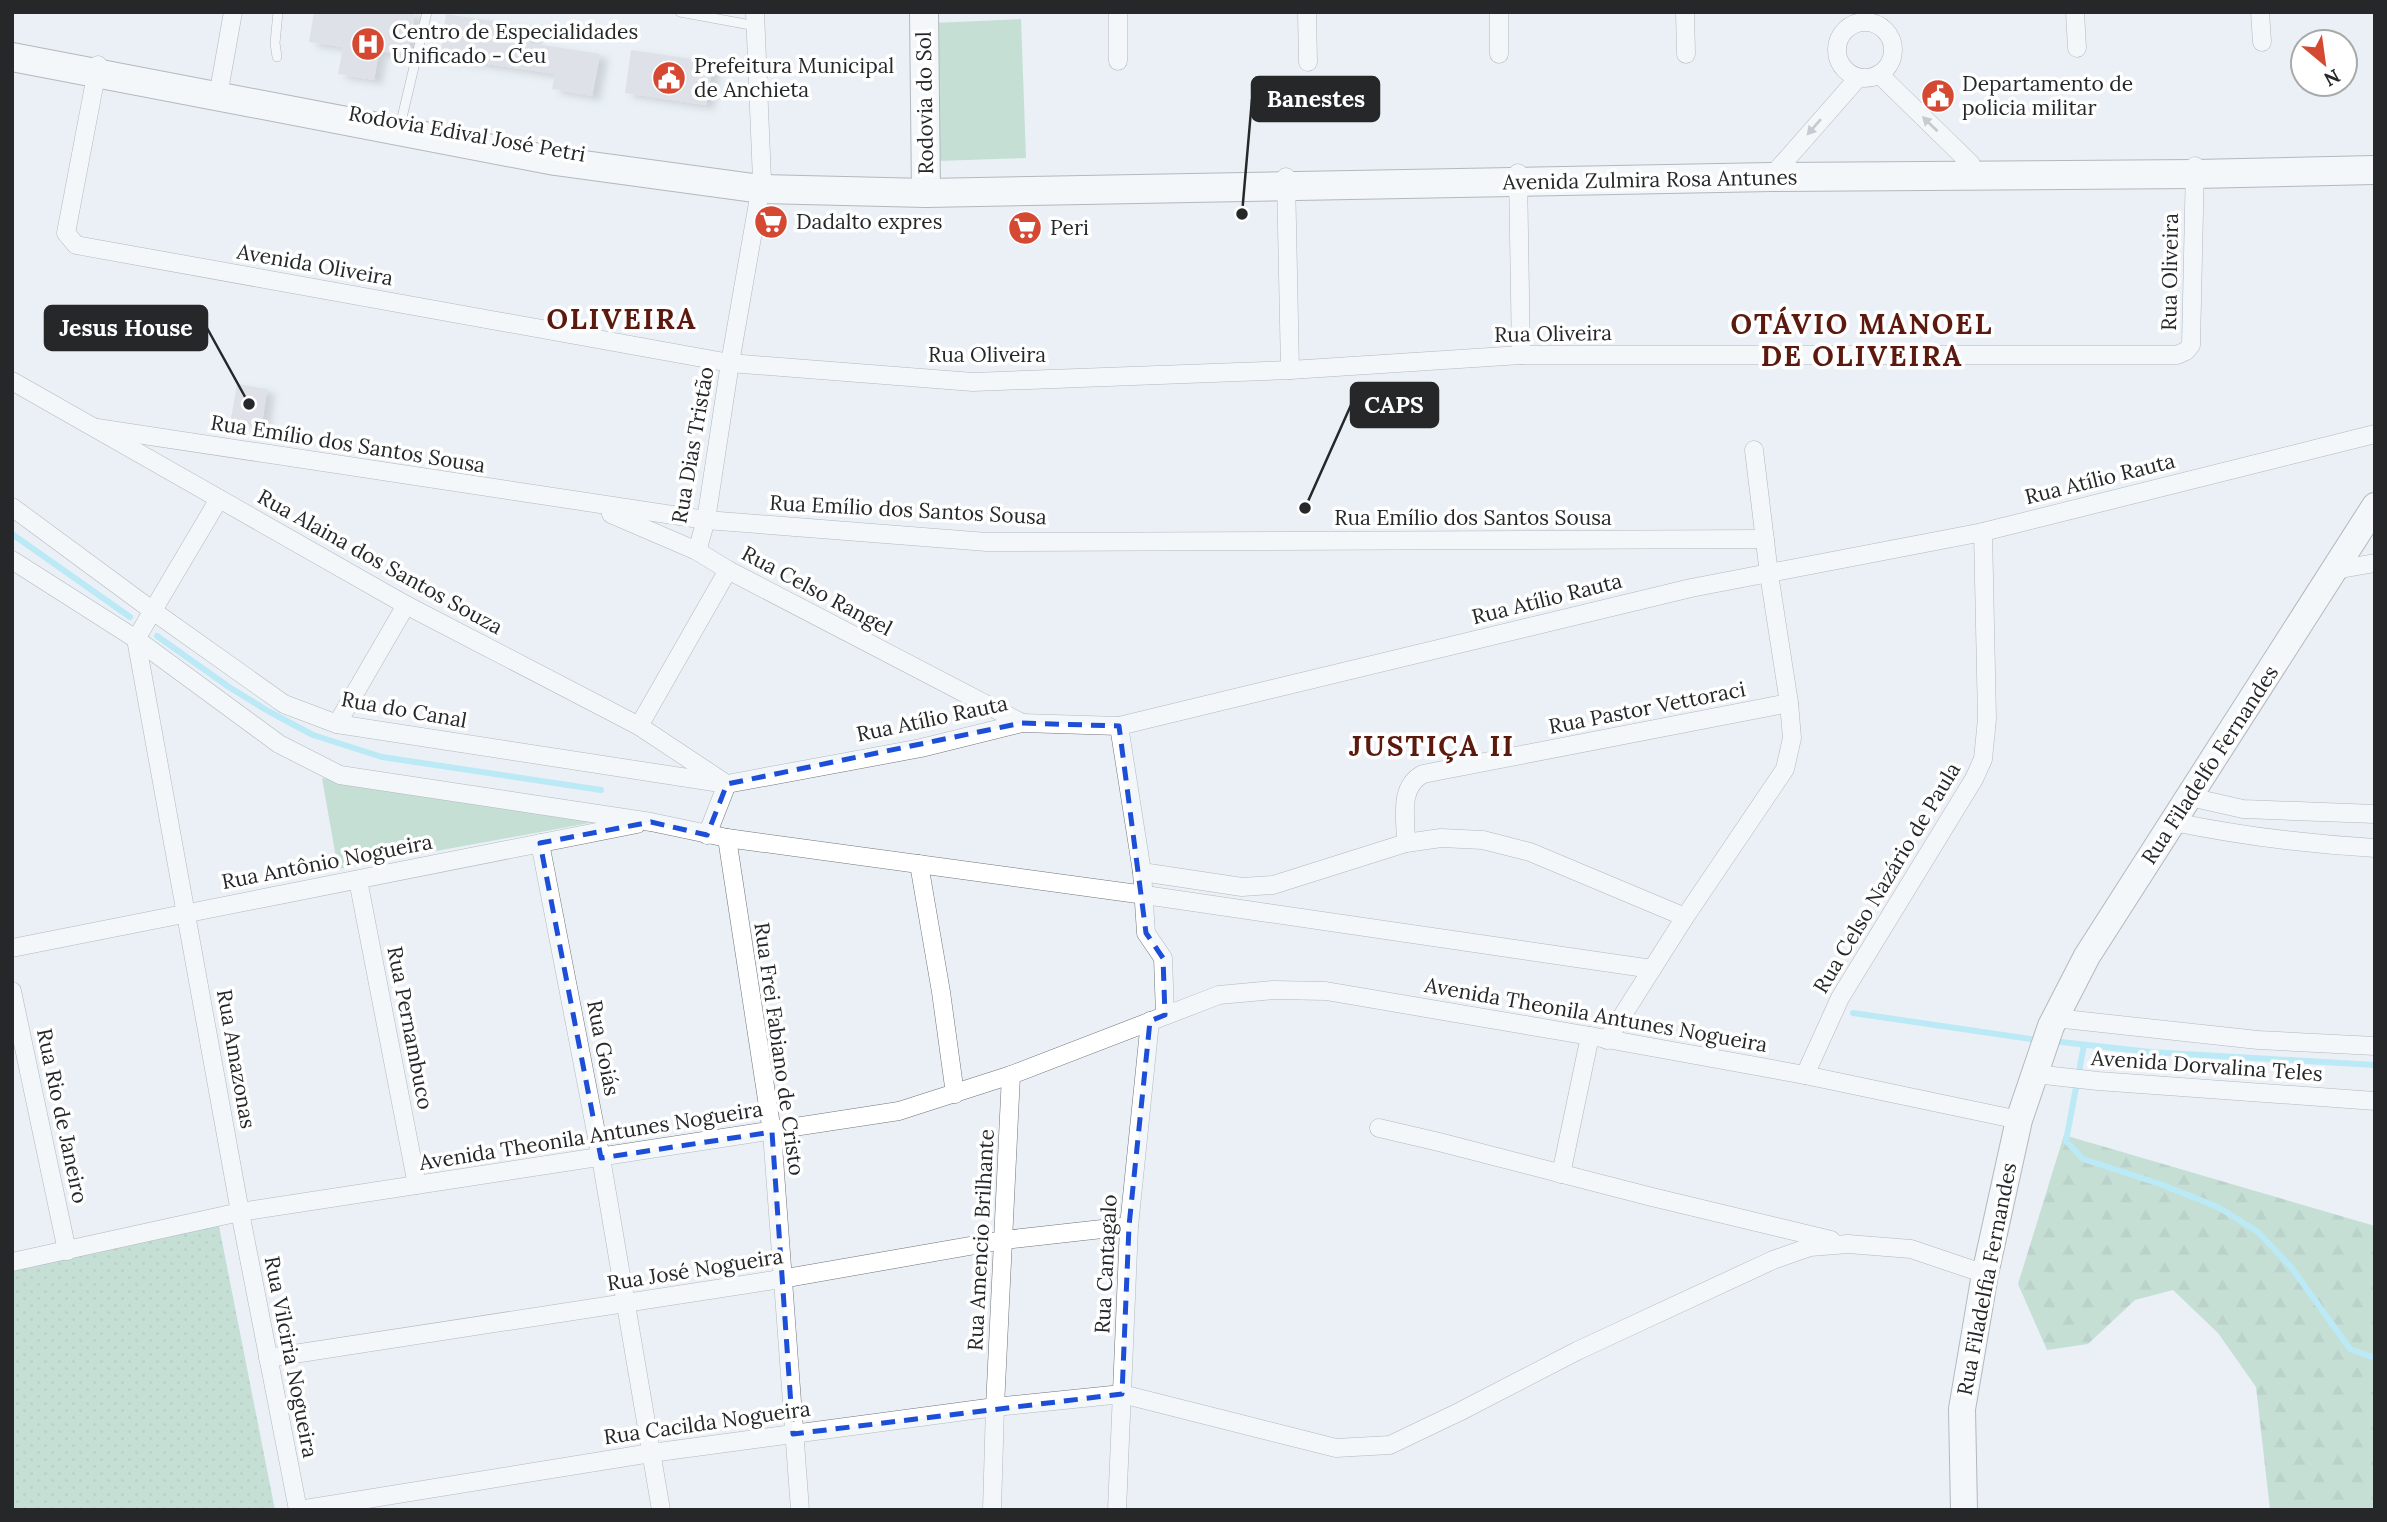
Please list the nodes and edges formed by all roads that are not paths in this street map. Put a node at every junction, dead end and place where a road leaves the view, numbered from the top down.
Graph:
1 (233, 12) edge
2 (278, 12) edge
3 (427, 12) edge
4 (680, 12) edge
5 (924, 12) edge
6 (1118, 12) edge
7 (1307, 12) edge
8 (1499, 12) edge
9 (1685, 12) edge
10 (2075, 12) edge
11 (2260, 12) edge
12 (1864, 17) edge
13 (755, 19) edge
14 (2262, 42) dead end
15 (2077, 48) dead end
16 (12, 50) edge
17 (1499, 54) dead end
18 (1686, 54) dead end
19 (12, 57) edge
20 (277, 57) dead end
21 (1118, 61) dead end
22 (1308, 62) dead end
23 (97, 69) junction
24 (1879, 75) junction
25 (1858, 78) junction
26 (218, 92) junction
27 (400, 127) junction
28 (2375, 158) edge
29 (2195, 168) junction
30 (1971, 170) junction
31 (2375, 170) edge
32 (1776, 172) junction
33 (1518, 177) junction
34 (1286, 181) junction
35 (761, 185) junction
36 (926, 189) junction
37 (1521, 355) junction
38 (730, 363) junction
39 (1290, 370) junction
40 (12, 381) edge
41 (97, 428) junction
42 (2375, 433) edge
43 (1754, 450) dead end
44 (219, 499) junction
45 (589, 504) junction
46 (2375, 506) edge
47 (12, 507) edge
48 (706, 520) junction
49 (1983, 532) junction
50 (1765, 539) junction
51 (697, 551) junction
52 (12, 560) edge
53 (2375, 563) edge
54 (728, 570) junction
55 (2335, 570) junction
56 (1769, 574) junction
57 (406, 605) junction
58 (152, 611) junction
59 (136, 639) junction
60 (1789, 703) junction
61 (1022, 723) junction
62 (337, 724) junction
63 (639, 726) junction
64 (1119, 726) junction
65 (727, 784) junction
66 (2190, 797) junction
67 (2375, 814) edge
68 (651, 822) junction
69 (2174, 822) junction
70 (706, 835) junction
71 (727, 838) junction
72 (540, 842) junction
73 (1406, 843) junction
74 (2375, 848) edge
75 (919, 864) junction
76 (1142, 872) junction
77 (358, 880) junction
78 (1145, 895) junction
79 (187, 914) junction
80 (1685, 917) junction
81 (12, 948) edge
82 (1652, 969) junction
83 (12, 991) edge
84 (1157, 1018) junction
85 (2053, 1022) junction
86 (1599, 1038) junction
87 (2375, 1046) edge
88 (2038, 1063) junction
89 (1012, 1075) junction
90 (1805, 1075) junction
91 (955, 1094) junction
92 (2375, 1101) edge
93 (2019, 1119) junction
94 (1379, 1128) dead end
95 (772, 1132) junction
96 (601, 1158) junction
97 (1561, 1174) junction
98 (417, 1185) junction
99 (240, 1212) junction
100 (1129, 1226) junction
101 (1004, 1240) junction
102 (1848, 1244) junction
103 (67, 1251) junction
104 (12, 1262) edge
105 (1985, 1274) junction
106 (781, 1279) junction
107 (625, 1304) junction
108 (268, 1358) junction
109 (1122, 1394) junction
110 (995, 1407) junction
111 (793, 1434) junction
112 (651, 1452) junction
113 (298, 1510) edge
114 (661, 1510) edge
115 (800, 1510) edge
116 (992, 1510) edge
117 (1117, 1510) edge
118 (1964, 1510) edge

1 - 26 street
2 - 20 lane
3 - 27 lane
4 - 13 lane
5 - 36 main road, Rodovia do Sol
6 - 21 street
7 - 22 street
8 - 17 street
9 - 18 street
10 - 15 street
11 - 14 street
12 - 24 street
12 - 25 street
13 - 35 street, Rua Dias Tristão
16 - 23 main road, Rodovia Edival José Petri
19 - 23 main road, Rodovia Edival José Petri
23 - 26 main road, Rodovia Edival José Petri
23 - 38 street, Avenida Oliveira
24 - 25 street
30 -> 24 street
25 -> 32 street
26 - 27 main road, Rodovia Edival José Petri
27 - 35 main road, Rodovia Edival José Petri
28 - 29 main road, Avenida Zulmira Rosa Antunes
29 - 30 main road, Avenida Zulmira Rosa Antunes
29 - 31 main road, Avenida Zulmira Rosa Antunes
29 - 37 street, Rua Oliveira
30 - 32 main road, Avenida Zulmira Rosa Antunes
32 - 33 main road, Avenida Zulmira Rosa Antunes
33 - 34 main road, Avenida Zulmira Rosa Antunes
33 - 37 street
34 - 36 main road, Avenida Zulmira Rosa Antunes
34 - 39 street
35 - 36 main road, Rodovia Edival José Petri
35 - 38 street, Rua Dias Tristão
37 - 39 street, Rua Oliveira
38 - 39 street, Rua Oliveira
38 - 48 street, Rua Dias Tristão
40 - 41 street, Rua Alaina dos Santos Souza
41 - 44 street, Rua Alaina dos Santos Souza
41 - 45 street, Rua Emílio dos Santos Sousa
42 - 49 street, Rua Atílio Rauta
43 - 50 street
44 - 57 street, Rua Alaina dos Santos Souza
44 - 58 street
45 - 48 street, Rua Emílio dos Santos Sousa
45 - 51 street, Rua Celso Rangel
46 - 55 main road, Rua Filadelfo Fernandes
47 - 58 street, Rua do Canal
48 - 50 street, Rua Emílio dos Santos Sousa
48 - 51 street, Rua Dias Tristão
49 - 56 street, Rua Atílio Rauta
49 - 90 street, Rua Celso Nazário de Paula
50 - 56 street
51 - 54 street, Rua Celso Rangel
52 - 59 street
53 - 55 street
54 - 61 street, Rua Celso Rangel
54 - 63 street
55 - 66 main road, Rua Filadelfo Fernandes
56 - 60 street
56 - 64 street, Rua Atílio Rauta
57 - 62 street
57 - 63 street, Rua Alaina dos Santos Souza
58 - 59 street
58 - 62 street, Rua do Canal
59 - 68 street
59 - 79 street, Rua Amazonas
60 - 73 street, Rua Pastor Vettoraci
60 - 80 street
61 - 64 street, Rua Atílio Rauta
61 - 65 street, Rua Atílio Rauta
62 - 65 street, Rua do Canal
63 - 65 street, Rua Alaina dos Santos Souza
64 - 76 street
65 - 70 street
66 - 67 street
66 - 69 main road, Rua Filadelfo Fernandes
68 - 70 street
68 - 72 street, Rua Antônio Nogueira
69 - 74 street
69 - 85 main road, Rua Filadelfo Fernandes
70 - 71 street
71 - 75 street
71 - 95 street, Rua Frei Fabiano de Cristo
72 - 77 street, Rua Antônio Nogueira
72 - 96 street, Rua Goiás
73 - 76 street
73 - 80 street
75 - 78 street
75 - 91 street
76 - 78 street
77 - 79 street, Rua Antônio Nogueira
77 - 98 street, Rua Pernambuco
78 - 82 street
78 - 84 street
79 - 81 street, Rua Antônio Nogueira
79 - 99 street, Rua Amazonas
80 - 82 street
82 - 86 street
83 - 103 street, Rua Rio de Janeiro
84 - 86 street, Avenida Theonila Antunes Nogueira
84 - 89 street, Avenida Theonila Antunes Nogueira
84 - 100 street, Rua Cantagalo
85 - 87 street
85 - 88 main road, Rua Filadelfo Fernandes
86 - 90 street, Avenida Theonila Antunes Nogueira
86 - 97 street
88 - 92 street, Avenida Dorvalina Teles
88 - 93 main road, Rua Filadelfia Fernandes
89 - 91 street, Avenida Theonila Antunes Nogueira
89 - 101 street, Rua Amencio Brilhante
90 - 93 street, Avenida Theonila Antunes Nogueira
91 - 95 street, Avenida Theonila Antunes Nogueira
93 - 105 main road, Rua Filadelfia Fernandes
94 - 97 street
95 - 96 street, Avenida Theonila Antunes Nogueira
95 - 106 street, Rua Frei Fabiano de Cristo
96 - 98 street, Avenida Theonila Antunes Nogueira
96 - 107 street, Rua Goiás
97 - 102 street
98 - 99 street, Avenida Theonila Antunes Nogueira
99 - 103 street, Avenida Theonila Antunes Nogueira
99 - 108 street, Rua Vilciria Nogueira
100 - 101 street, Rua José Nogueira
100 - 109 street, Rua Cantagalo
101 - 106 street, Rua José Nogueira
101 - 110 street, Rua Amencio Brilhante
102 - 105 street
102 - 109 street
103 - 104 street, Avenida Theonila Antunes Nogueira
105 - 118 main road, Rua Filadelfia Fernandes
106 - 107 street, Rua José Nogueira
106 - 111 street, Rua Frei Fabiano de Cristo
107 - 108 street, Rua José Nogueira
107 - 112 street, Rua Goiás
108 - 113 street, Rua Vilciria Nogueira
109 - 110 street, Rua Cacilda Nogueira
109 - 117 street, Rua Cantagalo
110 - 111 street, Rua Cacilda Nogueira
110 - 116 street, Rua Amencio Brilhante
111 - 112 street, Rua Cacilda Nogueira
111 - 115 street, Rua Frei Fabiano de Cristo
112 - 113 street, Rua Cacilda Nogueira
112 - 114 street, Rua Goiás

